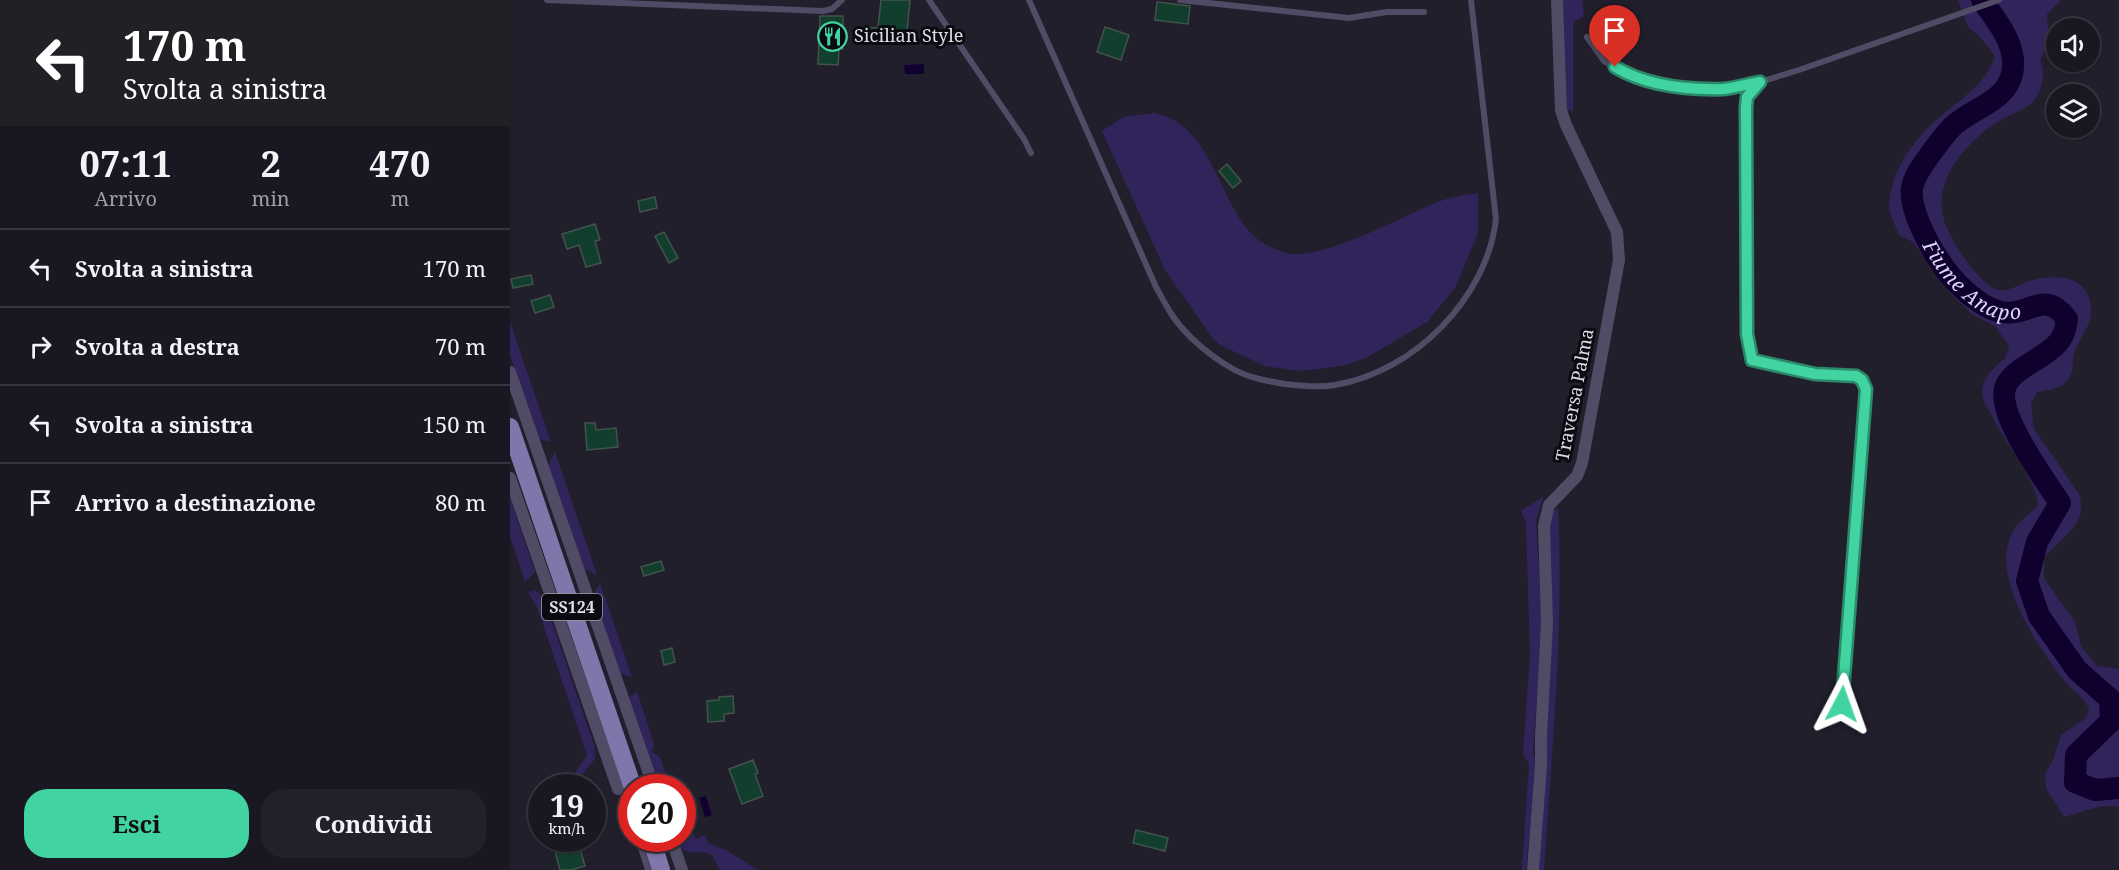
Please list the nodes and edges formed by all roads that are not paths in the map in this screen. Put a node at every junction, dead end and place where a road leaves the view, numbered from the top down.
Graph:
1 (547, 0) edge
2 (842, 0) edge
3 (929, 0) edge
4 (1029, 0) edge
5 (1184, 0) edge
6 (1471, 0) edge
7 (1557, 0) edge
8 (1999, 0) edge
9 (663, 2) edge
10 (1223, 2) edge
11 (1424, 12) dead end
12 (1587, 38) dead end
13 (1760, 82) junction
14 (1031, 153) dead end
15 (510, 372) edge
16 (510, 427) edge
17 (510, 478) edge
18 (1842, 704) dead end
19 (620, 774) edge
20 (621, 774) edge
21 (649, 774) edge
22 (642, 852) edge
23 (655, 852) edge
24 (676, 852) edge
25 (648, 870) edge
26 (661, 870) edge
27 (682, 870) edge
28 (1533, 870) edge

1 - 9 lane
2 - 9 lane
3 - 14 lane
4 - 6 lane
5 - 10 lane
7 - 28 street, Traversa Palma
8 - 13 lane
10 - 11 lane
12 - 13 lane
13 - 18 lane
15 - 21 street
16 - 20 main road, SS124
17 - 19 street
22 - 25 lane
23 - 26 main road
24 - 27 street

